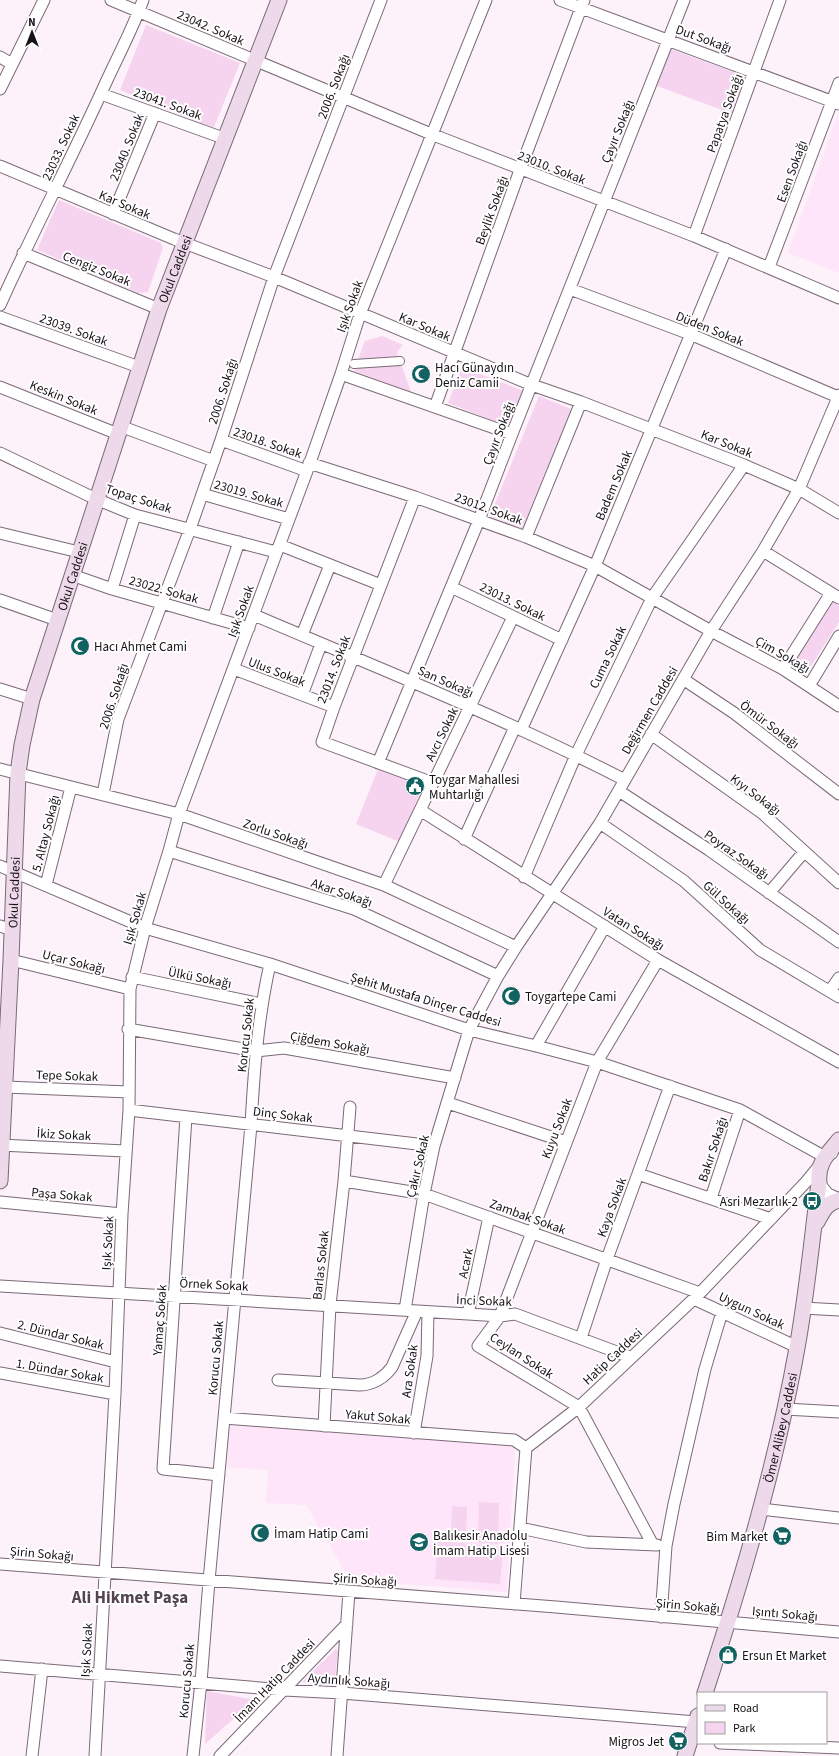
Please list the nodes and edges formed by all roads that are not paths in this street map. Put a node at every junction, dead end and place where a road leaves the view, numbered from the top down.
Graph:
1 (44, 0) edge
2 (111, 0) edge
3 (143, 0) edge
4 (279, 0) edge
5 (381, 0) edge
6 (486, 0) edge
7 (560, 0) edge
8 (684, 0) edge
9 (780, 0) edge
10 (582, 4) edge
11 (139, 12) junction
12 (668, 40) junction
13 (0, 57) edge
14 (256, 61) junction
15 (12, 64) junction
16 (754, 71) junction
17 (839, 83) edge
18 (0, 90) edge
19 (101, 94) junction
20 (344, 98) junction
21 (835, 103) edge
22 (155, 113) junction
23 (431, 134) junction
24 (226, 139) junction
25 (0, 166) edge
26 (520, 170) junction
27 (56, 190) junction
28 (604, 202) junction
29 (113, 214) junction
30 (694, 236) junction
31 (184, 244) junction
32 (726, 249) junction
33 (23, 253) junction
34 (768, 267) junction
35 (274, 277) junction
36 (570, 289) junction
37 (839, 298) edge
38 (0, 305) edge
39 (159, 309) junction
40 (360, 314) junction
41 (0, 317) edge
42 (690, 334) junction
43 (454, 354) junction
44 (400, 361) dead end
45 (354, 364) dead end
46 (139, 367) junction
47 (341, 374) junction
48 (532, 385) junction
49 (1, 390) edge
50 (838, 396) edge
51 (581, 402) junction
52 (435, 407) junction
53 (835, 414) edge
54 (652, 429) junction
55 (119, 430) junction
56 (512, 434) junction
57 (221, 440) junction
58 (0, 453) edge
59 (214, 461) junction
60 (744, 465) junction
61 (308, 467) junction
62 (799, 489) junction
63 (202, 494) junction
64 (415, 497) junction
65 (96, 499) junction
66 (839, 512) edge
67 (135, 514) junction
68 (288, 519) junction
69 (479, 520) junction
70 (190, 529) junction
71 (0, 533) edge
72 (526, 537) junction
73 (239, 542) junction
74 (278, 549) junction
75 (763, 551) junction
76 (79, 552) junction
77 (330, 564) junction
78 (595, 566) junction
79 (72, 575) junction
80 (381, 584) junction
81 (451, 587) junction
82 (112, 589) junction
83 (835, 595) edge
84 (652, 598) junction
85 (0, 600) edge
86 (161, 603) junction
87 (254, 615) junction
88 (513, 617) junction
89 (213, 618) junction
90 (57, 620) junction
91 (249, 628) junction
92 (710, 631) junction
93 (302, 635) junction
94 (839, 636) edge
95 (562, 640) junction
96 (322, 644) junction
97 (353, 657) junction
98 (234, 669) junction
99 (783, 669) junction
100 (683, 679) junction
101 (412, 681) junction
102 (809, 686) junction
103 (0, 689) edge
104 (302, 695) junction
105 (32, 699) junction
106 (839, 706) edge
107 (334, 707) junction
108 (470, 707) junction
109 (518, 728) junction
110 (651, 734) junction
111 (576, 755) junction
112 (378, 763) junction
113 (0, 769) edge
114 (18, 773) junction
115 (625, 780) junction
116 (433, 783) junction
117 (71, 787) junction
118 (619, 791) junction
119 (103, 794) junction
120 (839, 794) edge
121 (420, 810) junction
122 (179, 814) junction
123 (600, 823) junction
124 (464, 839) junction
125 (169, 851) junction
126 (804, 852) junction
127 (0, 866) edge
128 (15, 872) junction
129 (524, 877) junction
130 (837, 878) edge
131 (46, 885) junction
132 (384, 885) junction
133 (769, 893) junction
134 (551, 894) junction
135 (605, 926) junction
136 (6, 928) edge
137 (144, 928) junction
138 (839, 942) edge
139 (516, 947) junction
140 (11, 960) junction
141 (658, 960) junction
142 (270, 964) junction
143 (498, 976) junction
144 (132, 977) junction
145 (839, 978) edge
146 (130, 989) junction
147 (835, 994) edge
148 (261, 1004) junction
149 (128, 1029) junction
150 (469, 1030) junction
151 (536, 1046) junction
152 (256, 1051) junction
153 (596, 1062) junction
154 (839, 1062) edge
155 (455, 1078) junction
156 (4, 1080) edge
157 (670, 1086) junction
158 (128, 1092) junction
159 (448, 1103) junction
160 (350, 1107) dead end
161 (128, 1110) junction
162 (740, 1110) junction
163 (186, 1117) junction
164 (251, 1125) junction
165 (348, 1136) junction
166 (839, 1140) edge
167 (566, 1142) junction
168 (1, 1145) edge
169 (434, 1146) junction
170 (839, 1151) edge
171 (125, 1152) junction
172 (823, 1161) junction
173 (638, 1174) junction
174 (0, 1181) edge
175 (344, 1181) junction
176 (819, 1183) junction
177 (424, 1194) junction
178 (711, 1198) junction
179 (839, 1200) edge
180 (0, 1202) edge
181 (122, 1214) junction
182 (489, 1217) junction
183 (771, 1219) junction
184 (813, 1230) junction
185 (531, 1232) junction
186 (607, 1259) junction
187 (0, 1286) edge
188 (118, 1293) junction
189 (174, 1296) junction
190 (697, 1296) junction
191 (234, 1300) junction
192 (330, 1305) junction
193 (803, 1308) junction
194 (405, 1310) junction
195 (839, 1310) edge
196 (423, 1312) junction
197 (722, 1312) junction
198 (468, 1314) junction
199 (500, 1316) junction
200 (0, 1334) edge
201 (581, 1338) junction
202 (797, 1347) junction
203 (630, 1358) junction
204 (116, 1362) junction
205 (0, 1373) edge
206 (278, 1380) dead end
207 (325, 1383) junction
208 (115, 1394) junction
209 (578, 1407) junction
210 (785, 1409) junction
211 (839, 1412) edge
212 (224, 1418) junction
213 (324, 1426) junction
214 (414, 1433) junction
215 (526, 1448) junction
216 (219, 1475) junction
217 (761, 1509) junction
218 (839, 1518) edge
219 (520, 1528) junction
220 (653, 1545) junction
221 (666, 1546) junction
222 (0, 1564) edge
223 (105, 1572) junction
224 (208, 1581) junction
225 (349, 1592) junction
226 (514, 1604) junction
227 (661, 1617) junction
228 (728, 1622) junction
229 (347, 1624) junction
230 (839, 1632) edge
231 (0, 1666) edge
232 (42, 1669) junction
233 (99, 1674) junction
234 (201, 1682) junction
235 (284, 1690) junction
236 (705, 1692) edge
237 (342, 1693) junction
238 (697, 1719) edge
239 (694, 1742) edge
240 (744, 1744) edge
241 (839, 1748) edge
242 (32, 1756) edge
243 (95, 1756) edge
244 (193, 1756) edge
245 (220, 1756) edge
246 (337, 1756) edge
247 (685, 1756) edge

1 - 15 street
2 - 11 street, 23042. Sokak
3 - 11 street, 23033. Sokak
4 - 14 main road, Okul Caddesi
5 - 20 street, 2006. Sokağı
6 - 23 street, Işık Sokak
7 - 10 street, Dut Sokağı
8 - 12 street, Çayır Sokağı
9 - 16 street, Papatya Sokağı
10 - 12 street, Dut Sokağı
10 - 26 street, Beylik Sokağı
11 - 14 street, 23042. Sokak
11 - 19 street, 23033. Sokak
12 - 16 street, Dut Sokağı
12 - 28 street, Çayır Sokağı
13 - 15 street
14 - 20 street, 23010. Sokak
14 - 24 main road, Okul Caddesi
15 - 18 street
16 - 21 street, Dut Sokağı
16 - 30 street, Papatya Sokağı
17 - 21 street, Esen Sokağı
19 - 22 street, 23041. Sokak
19 - 27 street, 23033. Sokak
20 - 23 street, 23010. Sokak
20 - 35 street, 2006. Sokağı
21 - 34 street, Esen Sokağı
22 - 24 street, 23041. Sokak
22 - 29 street, 23040. Sokak
23 - 26 street, 23010. Sokak
23 - 40 street, Işık Sokak
24 - 31 main road, Okul Caddesi
25 - 27 street, Kar Sokak
26 - 28 street, 23010. Sokak
26 - 43 street, Beylik Sokağı
27 - 29 street, Kar Sokak
27 - 33 street, 23033. Sokak
28 - 30 street, 23010. Sokak
28 - 36 street, Çayır Sokağı
29 - 31 street, Kar Sokak
30 - 32 street, 23010. Sokak
31 - 35 street, Kar Sokak
31 - 39 main road, Okul Caddesi
32 - 34 street, 23010. Sokak
32 - 42 street, Badem Sokak
33 - 38 street, 23033. Sokak
33 - 39 street, Cengiz Sokak
34 - 37 street, 23010. Sokak
35 - 40 street, Kar Sokak
35 - 57 street, 2006. Sokağı
36 - 42 street, Düden Sokak
36 - 48 street, Çayır Sokağı
39 - 46 main road, Okul Caddesi
40 - 43 street, Kar Sokak
40 - 47 street, Işık Sokak
41 - 46 street, 23039. Sokak
42 - 50 street, Düden Sokak
42 - 54 street, Badem Sokak
43 - 48 street, Kar Sokak
43 - 52 street, Beylik Sokağı
44 - 45 street
46 - 55 main road, Okul Caddesi
47 - 52 street
47 - 61 street, Işık Sokak
48 - 51 street, Kar Sokak
48 - 56 street, Çayır Sokağı
49 - 55 street, Keskin Sokak
50 - 53 street, Değirmen Caddesi
51 - 54 street, Kar Sokak
51 - 72 street
52 - 56 street
53 - 62 street, Değirmen Caddesi
54 - 60 street, Kar Sokak
54 - 78 street, Badem Sokak
55 - 59 street, Keskin Sokak
55 - 65 main road, Okul Caddesi
56 - 69 street, Çayır Sokağı
57 - 59 street, 2006. Sokağı
57 - 61 street, 23018. Sokak
58 - 65 street, Topaç Sokak
59 - 63 street, 2006. Sokağı
60 - 62 street, Kar Sokak
60 - 84 street, Cuma Sokak
61 - 64 street, 23012. Sokak
61 - 68 street, Işık Sokak
62 - 66 street, Kar Sokak
62 - 75 street, Değirmen Caddesi
63 - 68 street, 23019. Sokak
63 - 70 street, 2006. Sokağı
64 - 69 street, 23012. Sokak
64 - 80 street, 23014. Sokak
65 - 67 street, Topaç Sokak
65 - 76 main road, Okul Caddesi
67 - 70 street, Topaç Sokak
67 - 82 street
68 - 74 street, Işık Sokak
69 - 72 street, 23012. Sokak
69 - 81 street, Çayır Sokağı
70 - 73 street, Topaç Sokak
70 - 86 street, 2006. Sokağı
71 - 76 street
72 - 78 street, 23012. Sokak
73 - 74 street, Topaç Sokak
73 - 89 street
74 - 77 street, Topaç Sokak
74 - 87 street, Işık Sokak
75 - 83 street
75 - 92 street, Değirmen Caddesi
76 - 79 main road, Okul Caddesi
77 - 80 street, Topaç Sokak
77 - 93 street
78 - 84 street, 23012. Sokak
78 - 95 street, Badem Sokak
79 - 82 street, 23022. Sokak
79 - 90 main road, Okul Caddesi
80 - 97 street, 23014. Sokak
81 - 88 street, 23013. Sokak
81 - 101 street, Çayır Sokağı
82 - 86 street, 23022. Sokak
83 - 99 street
84 - 92 street, Çim Sokağı
84 - 111 street, Cuma Sokak
85 - 90 street
86 - 89 street, 23022. Sokak
86 - 119 street, 2006. Sokağı
87 - 91 street, Işık Sokak
87 - 93 street, San Sokağı
88 - 95 street, 23013. Sokak
88 - 108 street, Avcı Sokak
89 - 91 street, 23022. Sokak
90 - 105 main road, Okul Caddesi
91 - 98 street, Işık Sokak
92 - 99 street, Çim Sokağı
92 - 100 street, Değirmen Caddesi
93 - 96 street, San Sokağı
94 - 102 street
95 - 109 street, Badem Sokak
96 - 97 street, San Sokağı
96 - 104 street
97 - 101 street, San Sokağı
97 - 107 street, 23014. Sokak
98 - 104 street, Ulus Sokak
98 - 122 street, Işık Sokak
99 - 102 street, Çim Sokağı
100 - 110 street, Değirmen Caddesi
100 - 120 street, Ömür Sokağı
101 - 108 street, San Sokağı
101 - 112 street, Çayır Sokağı
102 - 106 street, Çim Sokağı
103 - 105 street
104 - 107 street, Ulus Sokak
105 - 114 main road, Okul Caddesi
107 - 112 street, 23014. Sokak
108 - 109 street, San Sokağı
108 - 116 street, Avcı Sokak
109 - 111 street, San Sokağı
109 - 124 street, Badem Sokak
110 - 115 street, Değirmen Caddesi
110 - 126 street, Kıyı Sokağı
111 - 115 street, San Sokağı
111 - 129 street, Cuma Sokak
112 - 116 street, 23014. Sokak
113 - 114 street, Zorlu Sokağı
114 - 117 street, Zorlu Sokağı
114 - 128 main road, Okul Caddesi
115 - 118 street, Değirmen Caddesi
116 - 121 street, Avcı Sokak
117 - 119 street, Zorlu Sokağı
117 - 131 street, 5. Altay Sokağı
118 - 123 street, Değirmen Caddesi
118 - 133 street, Poyraz Sokağı
119 - 122 street, Zorlu Sokağı
121 - 124 street, Vatan Sokağı
121 - 132 street, Avcı Sokak
122 - 125 street, Işık Sokak
122 - 132 street, Zorlu Sokağı
123 - 134 street, Değirmen Caddesi
123 - 147 street, Gül Sokağı
124 - 129 street, Vatan Sokağı
125 - 137 street, Işık Sokak
125 - 143 street, Akar Sokağı
126 - 130 street, Kıyı Sokağı
126 - 133 street
127 - 128 street, Şehit Mustafa Dinçer Caddesi
128 - 131 street, Şehit Mustafa Dinçer Caddesi
128 - 136 main road, Okul Caddesi
129 - 134 street, Vatan Sokağı
131 - 137 street, Şehit Mustafa Dinçer Caddesi
132 - 139 street, Zorlu Sokağı
133 - 138 street, Poyraz Sokağı
134 - 135 street, Vatan Sokağı
134 - 139 street, Değirmen Caddesi
135 - 141 street, Vatan Sokağı
135 - 151 street
136 - 140 main road, Okul Caddesi
137 - 142 street, Şehit Mustafa Dinçer Caddesi
137 - 144 street, Işık Sokak
139 - 143 street, Değirmen Caddesi
140 - 146 street, Uçar Sokağı
140 - 156 main road, Okul Caddesi
141 - 153 street, Kuyu Sokak
141 - 154 street, Vatan Sokağı
142 - 148 street, Korucu Sokak
142 - 150 street, Şehit Mustafa Dinçer Caddesi
143 - 150 street, Değirmen Caddesi
144 - 146 street, Işık Sokak
144 - 148 street, Ülkü Sokağı
145 - 147 street
146 - 149 street, Işık Sokak
148 - 152 street, Korucu Sokak
149 - 152 street, Çiğdem Sokağı
149 - 158 street, Işık Sokak
150 - 151 street, Şehit Mustafa Dinçer Caddesi
150 - 155 street, Çakır Sokak
151 - 153 street, Şehit Mustafa Dinçer Caddesi
152 - 155 street, Çiğdem Sokağı
152 - 164 street, Korucu Sokak
153 - 157 street, Şehit Mustafa Dinçer Caddesi
153 - 167 street, Kuyu Sokak
155 - 159 street, Çakır Sokak
156 - 158 street, Tepe Sokak
156 - 168 main road, Okul Caddesi
157 - 162 street, Şehit Mustafa Dinçer Caddesi
157 - 173 street, Kaya Sokak
158 - 161 street, Işık Sokak
159 - 167 street
159 - 169 street, Çakır Sokak
160 - 165 street, Barlas Sokak
161 - 163 street, Dinç Sokak
161 - 171 street, Işık Sokak
162 - 172 street, Şehit Mustafa Dinçer Caddesi
162 - 178 street, Bakır Sokağı
163 - 164 street, Dinç Sokak
163 - 189 street, Yamaç Sokak
164 - 165 street, Dinç Sokak
164 - 191 street, Korucu Sokak
165 - 169 street, Dinç Sokak
165 - 175 street, Barlas Sokak
166 - 172 main road
167 - 185 street, Kuyu Sokak
168 - 171 street, İkiz Sokak
168 - 174 main road, Okul Caddesi
169 - 177 street, Çakır Sokak
170 - 172 street
171 - 181 street, Işık Sokak
172 - 176 main road, Ömer Alibey Caddesi
172 - 183 street, Hatip Caddesi
173 - 178 street, Bakır Sokağı
173 - 186 street, Kaya Sokak
175 - 177 street, Zambak Sokak
175 - 192 street, Barlas Sokak
176 - 179 street
176 - 184 main road, Ömer Alibey Caddesi
177 - 182 street, Zambak Sokak
177 - 194 street, Çakır Sokak
178 - 183 street, Bakır Sokağı
179 - 184 main road
180 - 181 street, Paşa Sokak
181 - 188 street, Işık Sokak
182 - 185 street, Zambak Sokak
182 - 198 street, Acark
183 - 190 street, Hatip Caddesi
184 - 193 main road, Ömer Alibey Caddesi
185 - 186 street, Zambak Sokak
185 - 199 street, Kuyu Sokak
186 - 190 street, Zambak Sokak
186 - 201 street, Kaya Sokak
187 - 188 street, Örnek Sokak
188 - 189 street, Örnek Sokak
188 - 204 street, Işık Sokak
189 - 191 street, Örnek Sokak
189 - 216 street, Yamaç Sokak
190 - 197 street, Uygun Sokak
190 - 203 street, Hatip Caddesi
191 - 192 street, Örnek Sokak
191 - 212 street, Korucu Sokak
192 - 194 street, İnci Sokak
192 - 207 street, Barlas Sokak
193 - 195 street
193 - 202 main road, Ömer Alibey Caddesi
194 - 196 street, İnci Sokak
196 - 198 street, İnci Sokak
196 - 207 street, Ara Sokak
196 - 214 street, Ara Sokak
197 - 202 street, Uygun Sokak
197 - 221 street
198 - 199 street, İnci Sokak
199 - 201 street, İnci Sokak
199 - 209 street, Ceylan Sokak
200 - 204 street, 2. Dündar Sokak
201 - 203 street, İnci Sokak
202 - 210 main road, Ömer Alibey Caddesi
203 - 209 street, Hatip Caddesi
204 - 208 street, Işık Sokak
205 - 208 street, 1. Dündar Sokak
206 - 207 street, Ara Sokak
207 - 213 street, Barlas Sokak
208 - 223 street, Işık Sokak
209 - 215 street, Hatip Caddesi
209 - 220 street
210 - 211 street
210 - 217 main road, Ömer Alibey Caddesi
212 - 213 street, Yakut Sokak
212 - 216 street, Korucu Sokak
213 - 214 street, Yakut Sokak
214 - 215 street, Yakut Sokak
215 - 219 street
216 - 224 street, Korucu Sokak
217 - 218 street
217 - 228 main road, Ömer Alibey Caddesi
219 - 220 street
219 - 226 street
220 - 221 street
221 - 227 street
222 - 223 street, Şirin Sokağı
223 - 224 street, Şirin Sokağı
223 - 233 street, Işık Sokak
224 - 225 street, Şirin Sokağı
224 - 234 street, Korucu Sokak
225 - 226 street, Şirin Sokağı
225 - 229 street
226 - 227 street, Şirin Sokağı
227 - 228 street, Şirin Sokağı
228 - 230 street, Işıntı Sokağı
228 - 236 main road, Ömer Alibey Caddesi
229 - 235 street, İmam Hatip Caddesi
229 - 237 street
231 - 232 street, Aydınlık Sokağı
232 - 233 street, Aydınlık Sokağı
232 - 242 street
233 - 234 street, Aydınlık Sokağı
233 - 243 street, Işık Sokak
234 - 235 street, Aydınlık Sokağı
234 - 244 street, Korucu Sokak
235 - 237 street, Aydınlık Sokağı
235 - 245 street, İmam Hatip Caddesi
237 - 238 street, Aydınlık Sokağı
237 - 246 street
238 - 239 main road
239 - 247 main road
240 - 241 street

